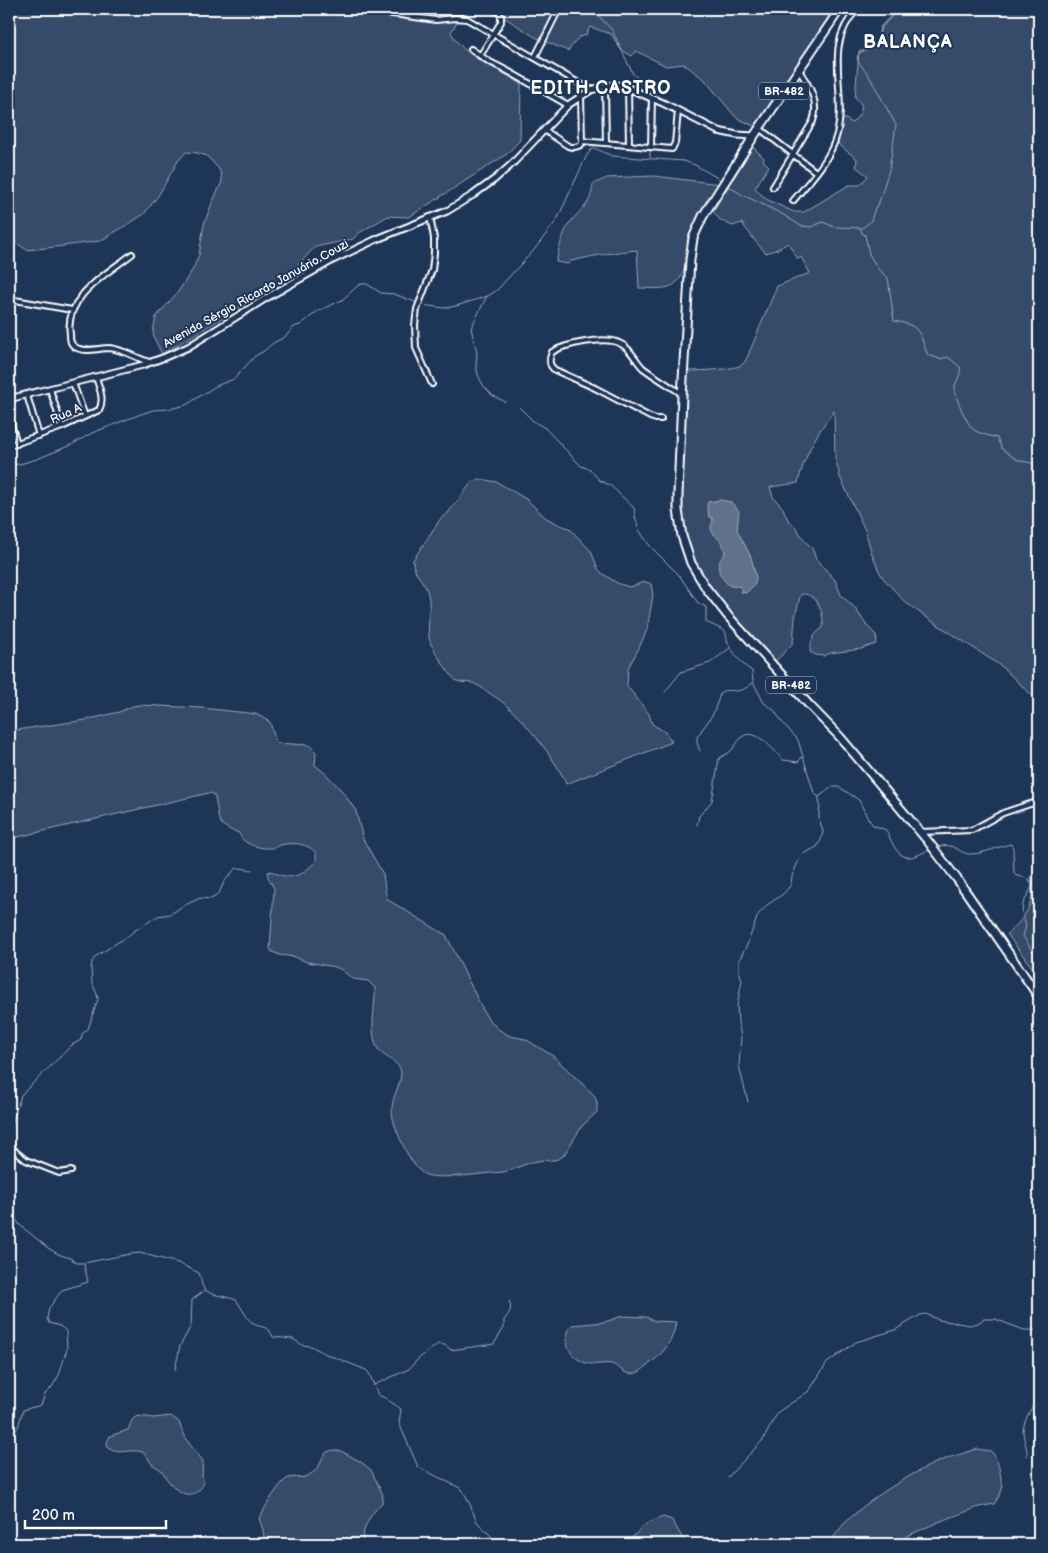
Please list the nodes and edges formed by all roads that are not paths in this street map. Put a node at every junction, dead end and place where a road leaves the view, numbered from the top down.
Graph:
1 (357, 9) edge
2 (496, 9) edge
3 (840, 9) edge
4 (858, 9) edge
5 (556, 15) dead end
6 (494, 34) junction
7 (471, 49) dead end
8 (480, 56) junction
9 (535, 57) junction
10 (798, 69) junction
11 (605, 86) junction
12 (628, 88) junction
13 (591, 90) junction
14 (581, 96) junction
15 (652, 98) junction
16 (568, 105) junction
17 (678, 111) junction
18 (759, 128) junction
19 (544, 130) junction
20 (754, 136) junction
21 (582, 141) junction
22 (606, 142) junction
23 (629, 144) junction
24 (651, 147) junction
25 (794, 154) junction
26 (816, 172) junction
27 (773, 187) dead end
28 (793, 201) dead end
29 (430, 217) junction
30 (132, 254) dead end
31 (9, 299) edge
32 (72, 310) junction
33 (151, 362) junction
34 (96, 377) junction
35 (73, 383) junction
36 (432, 384) dead end
37 (50, 389) junction
38 (682, 394) junction
39 (27, 395) junction
40 (9, 399) edge
41 (85, 416) junction
42 (9, 417) edge
43 (661, 418) dead end
44 (62, 427) junction
45 (39, 436) junction
46 (17, 444) junction
47 (9, 446) edge
48 (1039, 802) edge
49 (920, 832) junction
50 (1039, 997) edge
51 (9, 1144) edge
52 (71, 1171) dead end

1 - 6 street
2 - 6 street
3 - 10 highway, BR-482
4 - 26 street
5 - 9 street
6 - 8 street
6 - 9 street
7 - 8 street
8 - 16 street
9 - 13 street
10 - 18 highway, BR-482
10 - 25 street
11 - 12 street, Avenida Sérgio Ricardo Januário Couzi
11 - 13 street, Avenida Sérgio Ricardo Januário Couzi
11 - 22 street
12 - 15 street, Avenida Sérgio Ricardo Januário Couzi
12 - 23 street
13 - 14 street, Avenida Sérgio Ricardo Januário Couzi
14 - 16 street, Avenida Sérgio Ricardo Januário Couzi
14 - 21 street
15 - 17 street, Avenida Sérgio Ricardo Januário Couzi
15 - 24 street
16 - 19 street, Avenida Sérgio Ricardo Januário Couzi
17 - 20 street, Avenida Sérgio Ricardo Januário Couzi
17 - 24 street
18 - 20 highway, BR-482
18 - 25 street
19 - 21 street
19 - 29 street, Avenida Sérgio Ricardo Januário Couzi
20 - 38 highway, BR-482
21 - 22 street
22 - 23 street
23 - 24 street
25 - 26 street
25 - 27 street
26 - 28 street
29 - 33 street, Avenida Sérgio Ricardo Januário Couzi
29 - 36 street
30 - 32 street
31 - 32 street
32 - 33 street
33 - 34 street, Avenida Sérgio Ricardo Januário Couzi
34 - 35 street, Avenida Sérgio Ricardo Januário Couzi
34 - 41 street, Rua A
35 - 37 street, Avenida Sérgio Ricardo Januário Couzi
35 - 41 street
37 - 39 street, Avenida Sérgio Ricardo Januário Couzi
37 - 44 street
38 - 43 street
38 - 49 highway, BR-482
39 - 40 street, Avenida Sérgio Ricardo Januário Couzi
39 - 45 street
41 - 44 street, Rua A
42 - 46 street
44 - 45 street, Rua A
45 - 46 street, Rua A
46 - 47 street, Rua A
48 - 49 street
49 - 50 highway, BR-482
51 - 52 street

